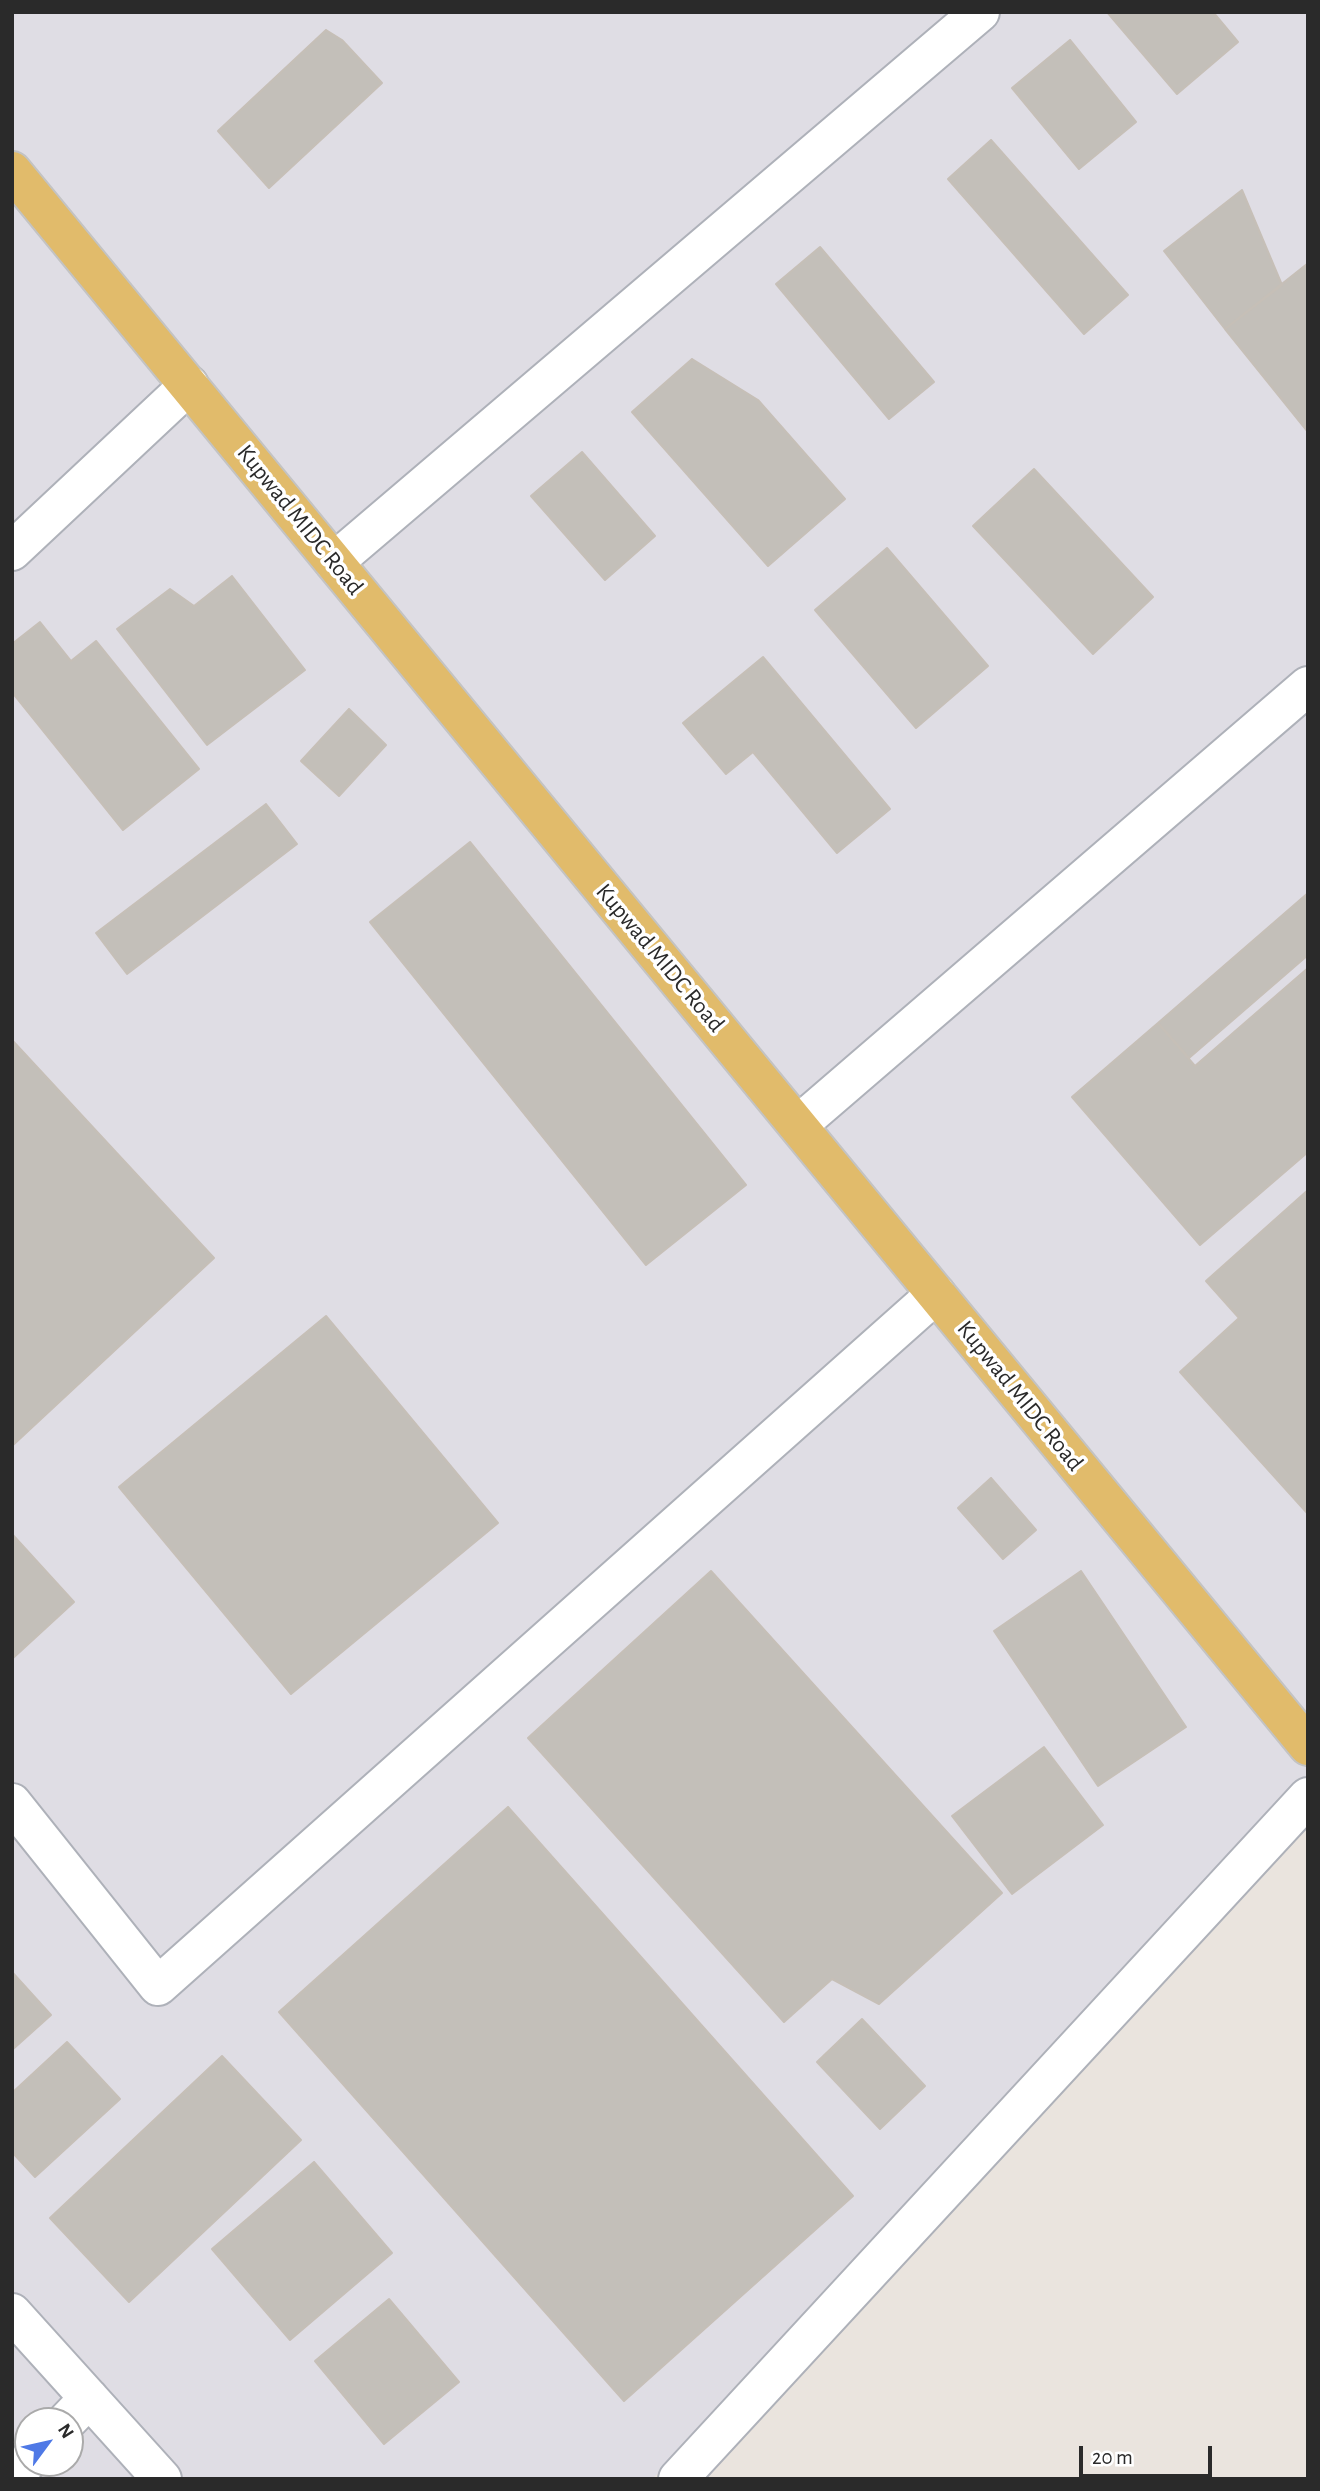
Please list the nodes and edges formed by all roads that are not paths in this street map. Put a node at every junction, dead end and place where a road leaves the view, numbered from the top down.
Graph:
1 (980, 12) edge
2 (12, 171) edge
3 (189, 385) junction
4 (12, 551) edge
5 (334, 562) junction
6 (1308, 685) edge
7 (798, 1125) junction
8 (936, 1294) junction
9 (1308, 1745) edge
10 (1308, 1797) edge
11 (12, 1803) edge
12 (12, 2313) edge
13 (77, 2407) edge
14 (84, 2414) edge
15 (162, 2479) edge
16 (678, 2479) edge

1 - 5 street
2 - 3 main road, Kupwad MIDC Road
3 - 4 street
3 - 5 main road, Kupwad MIDC Road
5 - 7 main road, Kupwad MIDC Road
6 - 7 street
7 - 8 main road, Kupwad MIDC Road
8 - 9 main road, Kupwad MIDC Road
8 - 11 street
10 - 16 street
12 - 13 street
14 - 15 street

